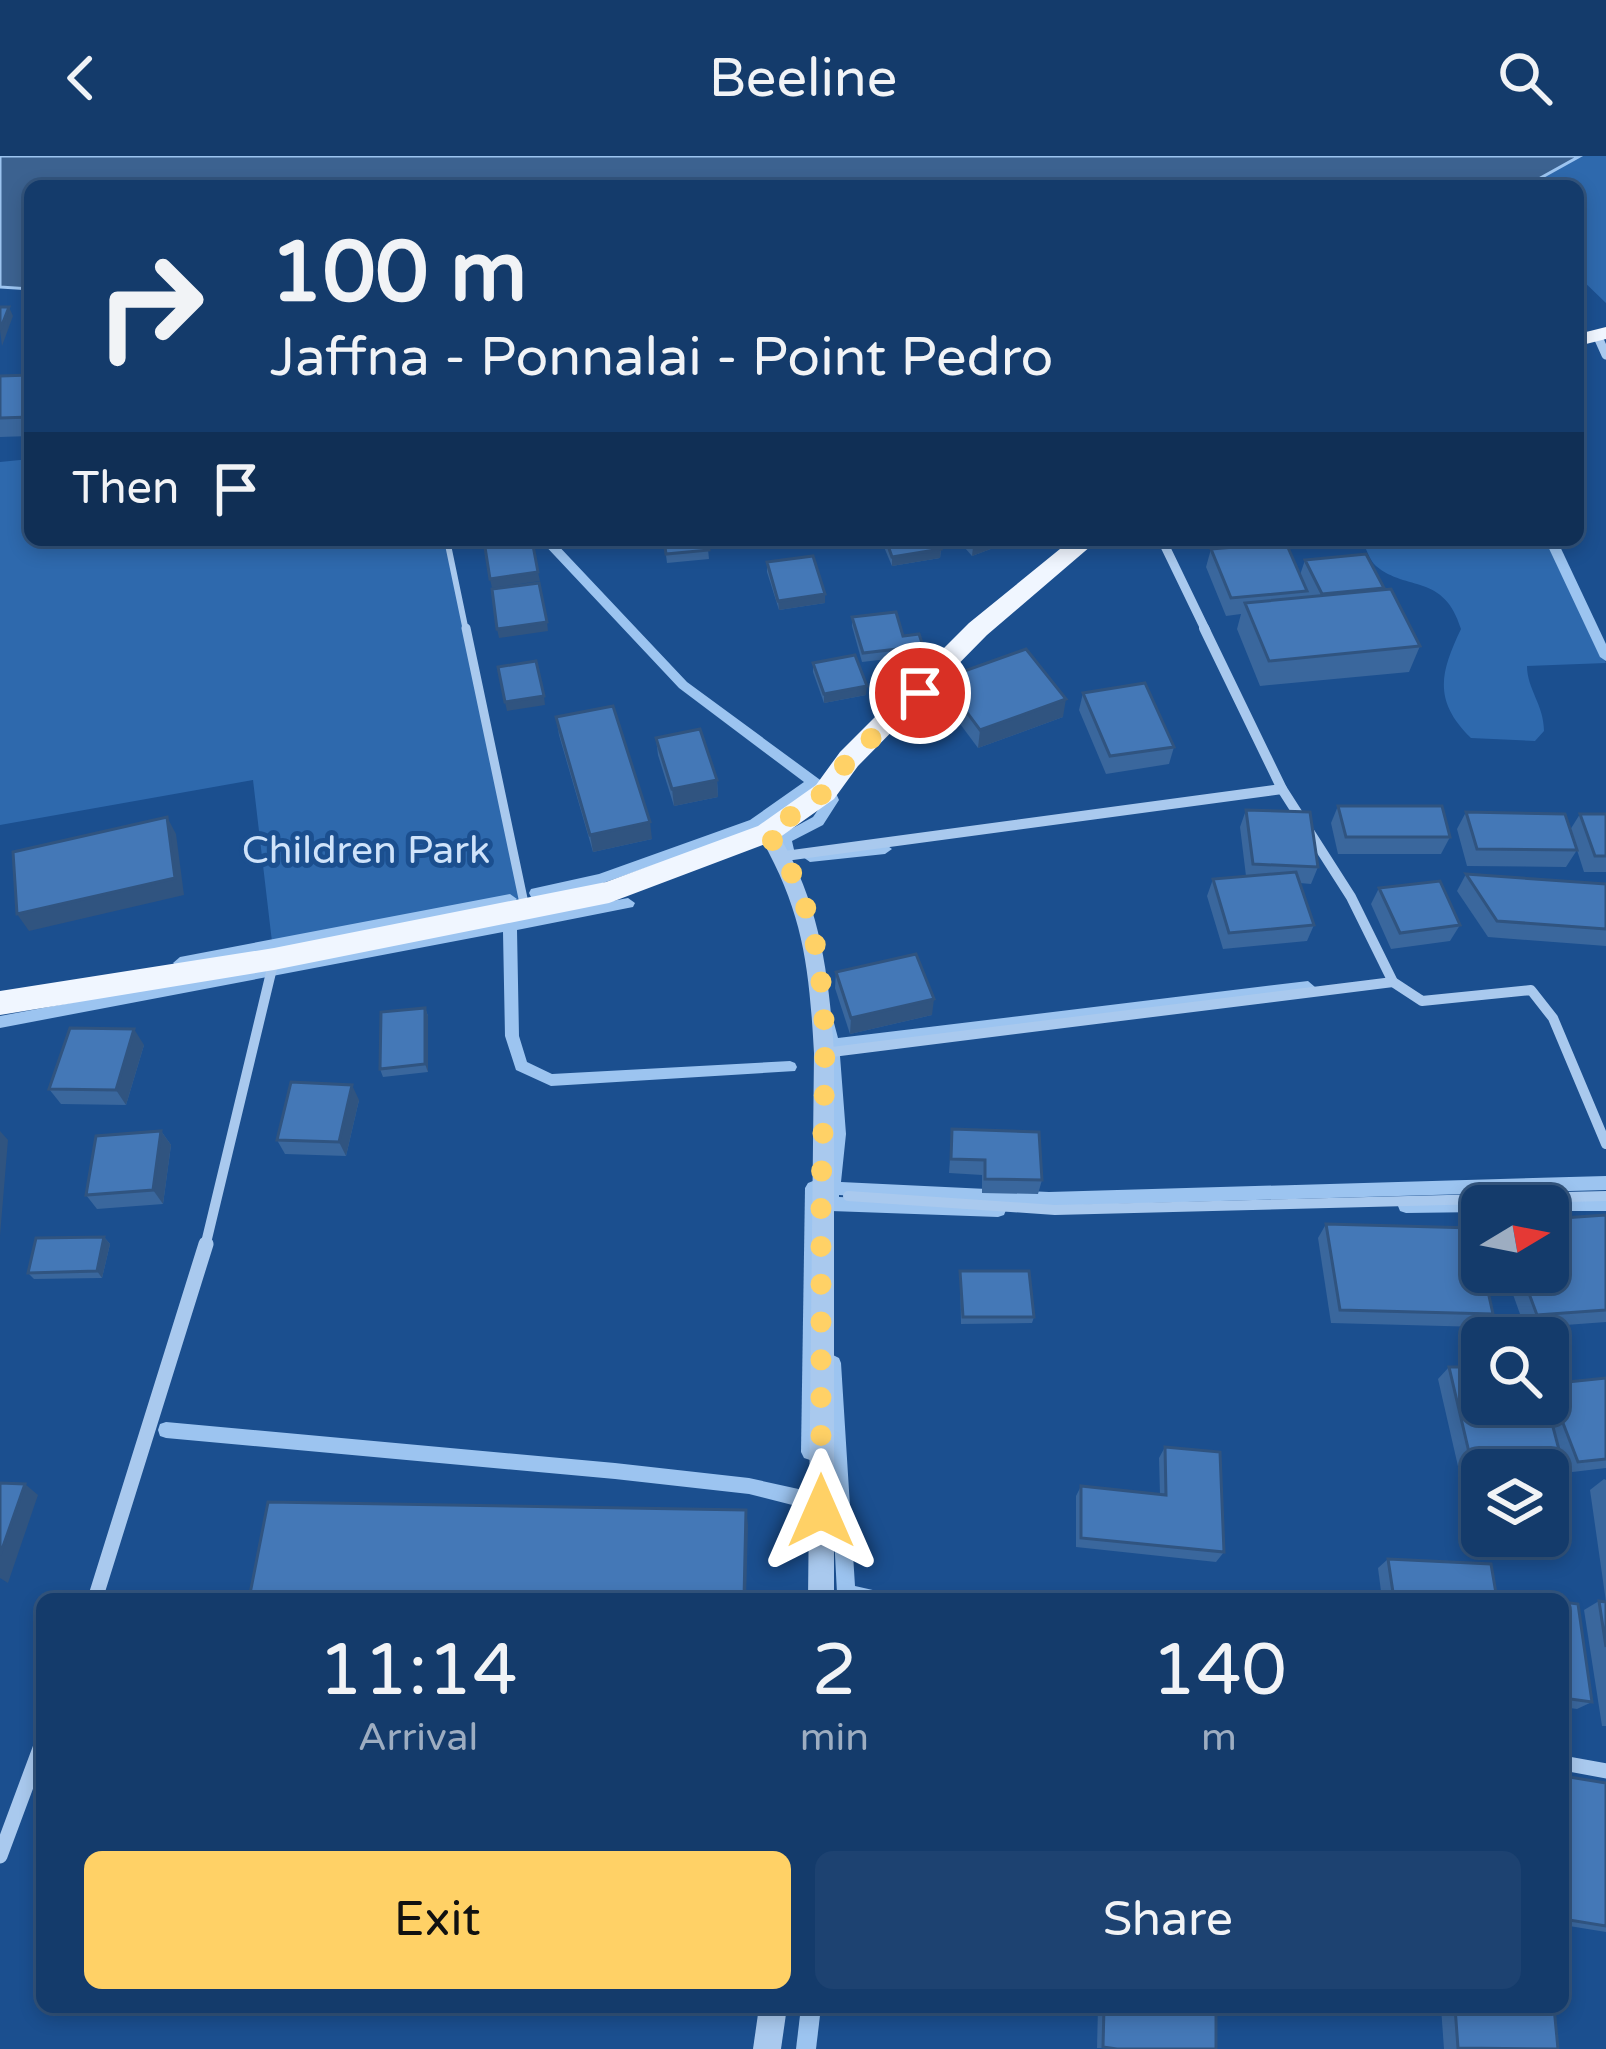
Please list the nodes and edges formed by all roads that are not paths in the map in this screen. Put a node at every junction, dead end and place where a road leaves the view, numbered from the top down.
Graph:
1 (448, 546) edge
2 (1079, 546) edge
3 (1165, 546) edge
4 (1282, 789) junction
5 (767, 833) junction
6 (785, 856) junction
7 (525, 908) junction
8 (274, 958) junction
9 (1393, 982) junction
10 (0, 1003) edge
11 (824, 1053) junction
12 (1606, 1144) edge
13 (848, 1196) dead end
14 (1606, 1196) edge
15 (97, 1593) edge
16 (821, 1593) edge
17 (36, 1759) edge
18 (1569, 1764) edge
19 (1606, 1771) edge
20 (0, 1856) edge
21 (772, 2013) edge
22 (767, 2049) edge

1 - 7 lane
2 - 5 main road
3 - 4 street
4 - 6 street
4 - 9 street
5 - 6 street
5 - 7 main road
6 - 11 street
7 - 8 main road
8 - 10 main road
8 - 15 street
9 - 11 street
9 - 12 street
11 - 16 street
13 - 14 street
17 - 20 street
18 - 19 street
21 - 22 street

